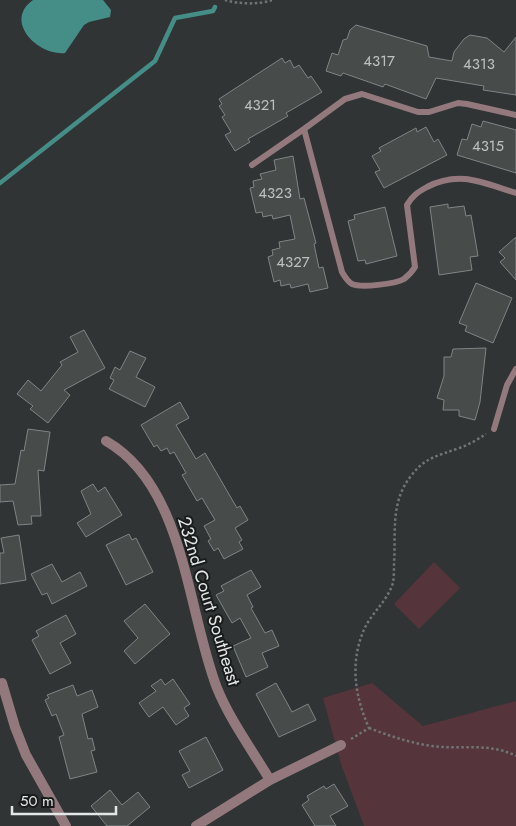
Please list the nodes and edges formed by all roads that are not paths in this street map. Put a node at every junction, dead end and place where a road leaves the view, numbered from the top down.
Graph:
1 (516, 115) edge
2 (304, 130) junction
3 (252, 165) dead end
4 (516, 193) edge
5 (516, 369) edge
6 (494, 430) road end
7 (106, 441) dead end
8 (2, 683) dead end
9 (341, 745) road end
10 (270, 780) junction
11 (66, 826) edge
12 (196, 826) edge

1 - 2 lane
2 - 3 lane
2 - 4 lane
5 - 6 lane
7 - 10 street, 232nd Court Southeast
8 - 11 street
9 - 10 street
10 - 12 street

